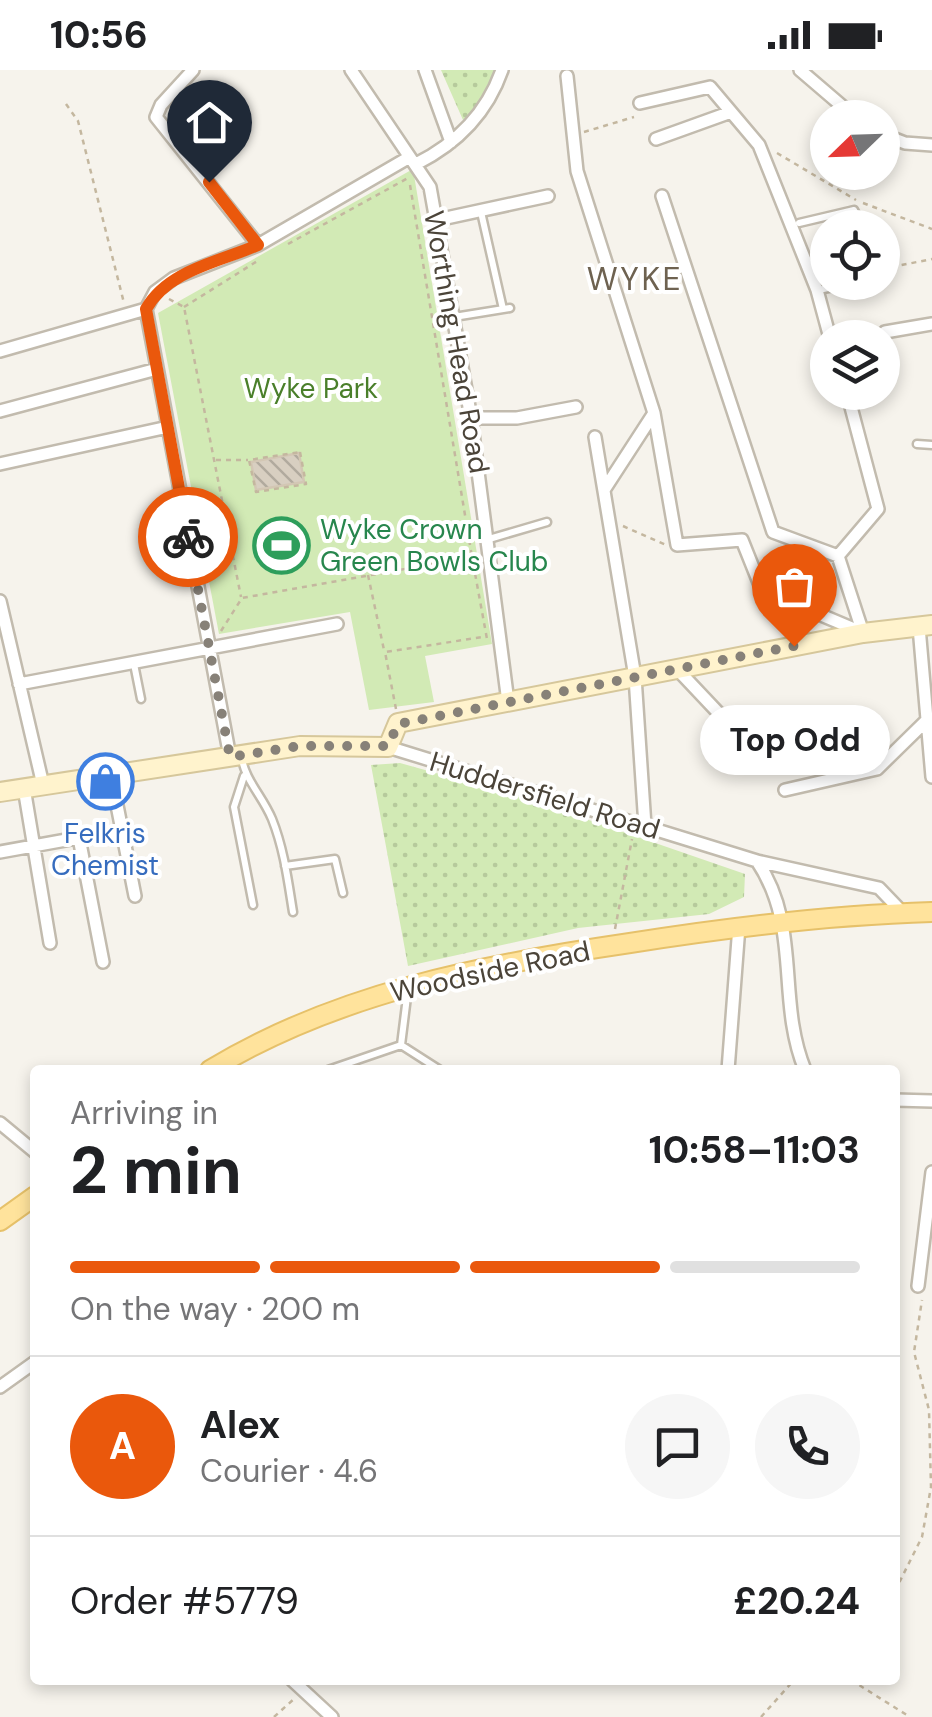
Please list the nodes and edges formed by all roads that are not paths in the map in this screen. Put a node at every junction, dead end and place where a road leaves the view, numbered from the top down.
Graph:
1 (193, 70) edge
2 (351, 70) edge
3 (424, 70) edge
4 (502, 70) edge
5 (800, 70) edge
6 (567, 76) dead end
7 (835, 100) edge
8 (640, 103) road end
9 (731, 112) junction
10 (656, 138) dead end
11 (900, 141) edge
12 (451, 142) junction
13 (932, 145) edge
14 (412, 161) junction
15 (548, 196) dead end
16 (662, 196) dead end
17 (481, 210) junction
18 (437, 220) junction
19 (810, 220) edge
20 (799, 223) dead end
21 (258, 245) junction
22 (810, 273) edge
23 (146, 309) junction
24 (454, 317) junction
25 (932, 324) edge
26 (900, 329) edge
27 (0, 350) edge
28 (157, 369) junction
29 (576, 406) dead end
30 (852, 410) edge
31 (0, 411) edge
32 (654, 414) junction
33 (471, 418) junction
34 (168, 427) junction
35 (595, 437) dead end
36 (917, 444) dead end
37 (932, 445) edge
38 (0, 464) edge
39 (604, 490) junction
40 (547, 522) dead end
41 (489, 538) junction
42 (838, 556) junction
43 (0, 605) edge
44 (337, 624) dead end
45 (926, 626) edge
46 (863, 633) junction
47 (209, 649) junction
48 (133, 663) junction
49 (677, 669) junction
50 (635, 677) junction
51 (19, 684) junction
52 (141, 699) dead end
53 (508, 702) junction
54 (926, 721) junction
55 (744, 740) dead end
56 (388, 746) junction
57 (235, 756) junction
58 (932, 774) edge
59 (110, 775) junction
60 (244, 776) junction
61 (33, 787) junction
62 (785, 790) dead end
63 (0, 792) edge
64 (640, 824) junction
65 (122, 830) junction
66 (79, 838) junction
67 (34, 846) junction
68 (0, 852) edge
69 (757, 861) junction
70 (286, 866) junction
71 (344, 893) dead end
72 (135, 896) dead end
73 (253, 904) dead end
74 (293, 912) dead end
75 (932, 912) edge
76 (902, 913) junction
77 (785, 919) junction
78 (739, 926) junction
79 (50, 944) dead end
80 (103, 962) dead end
81 (408, 988) junction
82 (401, 1045) junction
83 (220, 1065) edge
84 (343, 1065) edge
85 (432, 1065) edge
86 (728, 1065) edge
87 (803, 1065) edge
88 (900, 1100) edge
89 (932, 1101) edge
90 (0, 1123) edge
91 (30, 1148) edge
92 (932, 1172) edge
93 (30, 1200) edge
94 (0, 1222) edge
95 (921, 1292) road end
96 (30, 1366) edge
97 (0, 1387) edge
98 (298, 1685) edge
99 (332, 1717) edge

1 - 21 street
2 - 14 street, Worthing Head Road
3 - 12 street
4 - 12 street
5 - 7 street
6 - 32 street
8 - 9 street
9 - 10 street
9 - 22 street
11 - 13 street
12 - 14 street
14 - 18 street, Worthing Head Road
14 - 21 street
15 - 17 street
16 - 42 street
17 - 18 street
17 - 24 lane
18 - 24 street, Worthing Head Road
19 - 20 lane
21 - 23 street
23 - 27 street
23 - 28 street
24 - 33 street, Worthing Head Road
25 - 26 street
28 - 31 street
28 - 34 street
29 - 33 street
30 - 42 street
32 - 39 street
32 - 46 street
33 - 41 street, Worthing Head Road
34 - 38 street
34 - 47 street
35 - 39 street
36 - 37 lane
39 - 50 street
40 - 41 lane
41 - 53 street, Worthing Head Road
42 - 46 street
43 - 51 street
44 - 47 street
45 - 46 main road
45 - 54 street
46 - 49 main road
47 - 48 street
47 - 57 street
48 - 51 street
48 - 52 lane
49 - 50 main road
49 - 55 street
50 - 53 main road
50 - 64 street
51 - 61 street
53 - 56 main road
54 - 58 street
54 - 62 street
56 - 57 main road, Huddersfield Road
56 - 64 street, Huddersfield Road
57 - 59 main road, Huddersfield Road
57 - 60 lane
59 - 61 main road, Huddersfield Road
59 - 65 street
60 - 70 lane
60 - 73 lane
61 - 63 main road, Huddersfield Road
61 - 67 street
64 - 69 street, Huddersfield Road
65 - 66 street
65 - 72 street
66 - 67 street
66 - 80 street
67 - 68 street
67 - 79 street
69 - 76 street, Huddersfield Road
69 - 77 street
70 - 71 lane
70 - 74 lane
75 - 76 main road
76 - 77 main road
77 - 78 main road, Woodside Road
77 - 87 street
78 - 81 main road, Woodside Road
78 - 86 street
81 - 82 lane
81 - 83 main road, Woodside Road
82 - 84 lane
82 - 85 lane
88 - 89 street
90 - 91 street
92 - 95 street
93 - 94 main road
96 - 97 street
98 - 99 street

